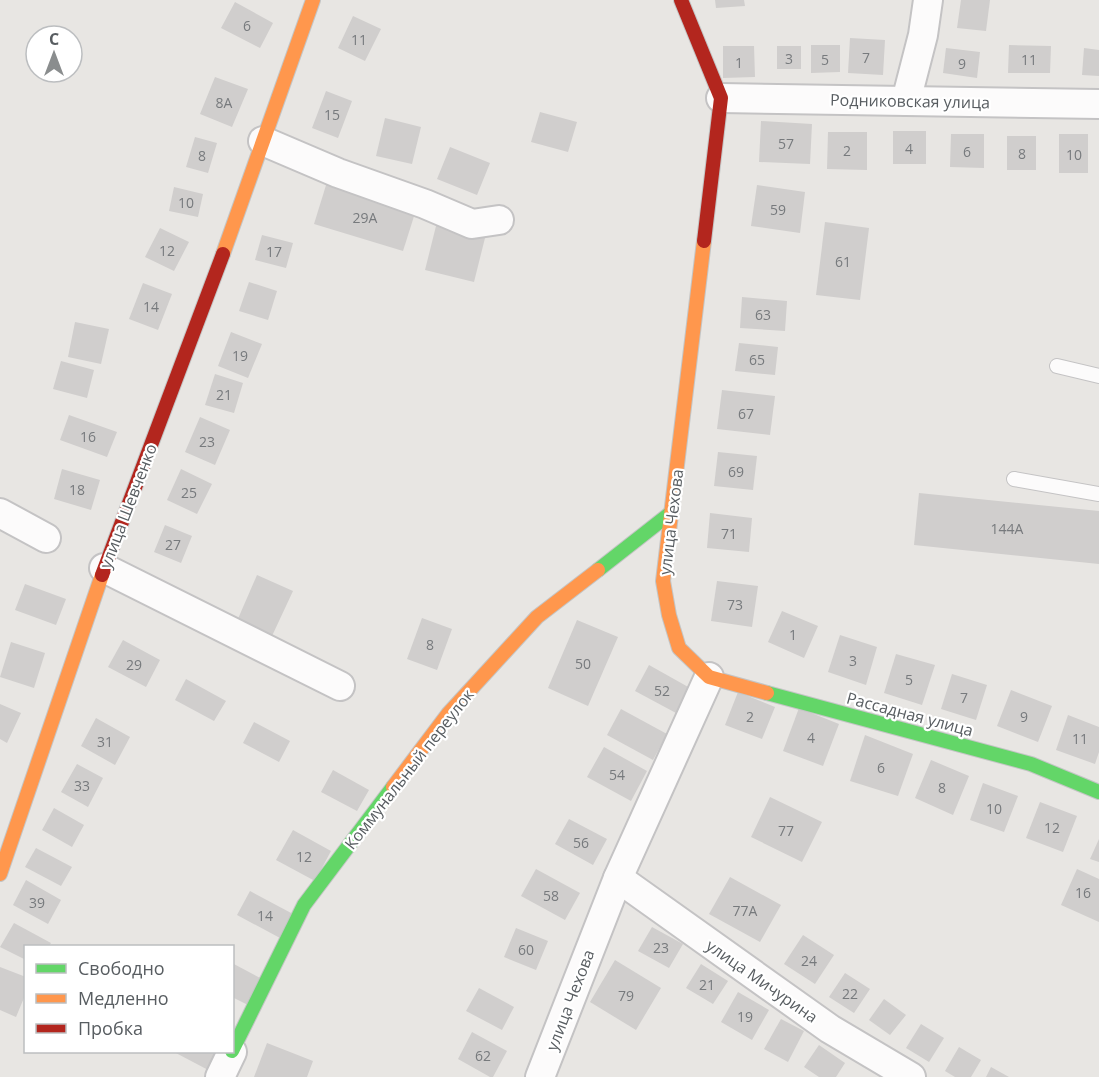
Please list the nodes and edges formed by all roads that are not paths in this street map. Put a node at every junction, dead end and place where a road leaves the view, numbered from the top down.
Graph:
1 (313, 0) edge
2 (681, 0) edge
3 (928, 0) edge
4 (721, 98) junction
5 (906, 101) junction
6 (1099, 104) edge
7 (263, 141) junction
8 (499, 220) dead end
9 (1057, 366) dead end
10 (1099, 376) edge
11 (1014, 479) dead end
12 (1099, 494) edge
13 (672, 512) junction
14 (0, 513) edge
15 (46, 538) dead end
16 (104, 568) junction
17 (709, 677) junction
18 (340, 686) dead end
19 (1099, 792) edge
20 (0, 874) edge
21 (618, 878) junction
22 (234, 1047) edge
23 (231, 1053) edge
24 (220, 1077) edge
25 (540, 1077) edge
26 (911, 1077) edge

1 - 7 street, улица Шевченко
2 - 4 street, улица Чехова
3 - 5 street
4 - 5 street, Родниковская улица
4 - 13 street, улица Чехова
5 - 6 street, Родниковская улица
7 - 8 street
7 - 16 street, улица Шевченко
9 - 10 lane
11 - 12 lane
13 - 17 street, улица Чехова
13 - 22 street, Коммунальный переулок
14 - 15 street
16 - 18 street
16 - 20 street, улица Шевченко
17 - 19 street, Рассадная улица
17 - 21 street, улица Чехова
21 - 25 street, улица Чехова
21 - 26 street, улица Мичурина
23 - 24 street, Коммунальный переулок

